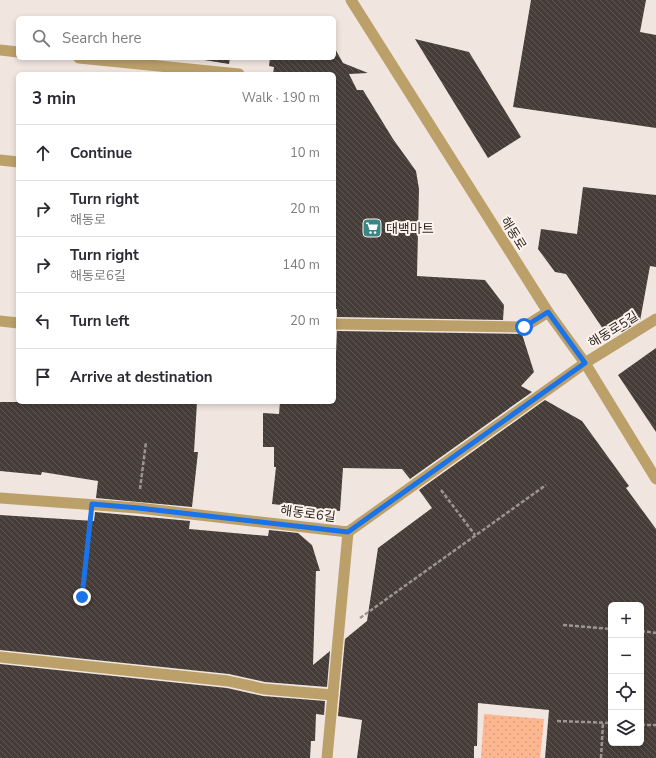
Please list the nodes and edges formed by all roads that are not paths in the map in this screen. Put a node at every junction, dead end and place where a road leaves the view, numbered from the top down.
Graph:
1 (352, 0) edge
2 (0, 50) edge
3 (16, 52) edge
4 (99, 60) edge
5 (219, 72) edge
6 (0, 160) edge
7 (16, 162) edge
8 (548, 312) junction
9 (656, 319) edge
10 (0, 321) edge
11 (16, 323) edge
12 (336, 324) edge
13 (585, 363) junction
14 (656, 479) edge
15 (0, 498) edge
16 (348, 532) junction
17 (0, 657) edge
18 (333, 695) junction
19 (327, 758) edge

1 - 8 street, 해동로
2 - 3 street
4 - 5 street
6 - 7 street
8 - 12 street
8 - 13 street, 해동로
9 - 13 street, 해동로5길
10 - 11 street
13 - 14 street, 해동로
13 - 16 street, 해동로6길
15 - 16 street, 해동로6길
16 - 18 street
17 - 18 street
18 - 19 street

